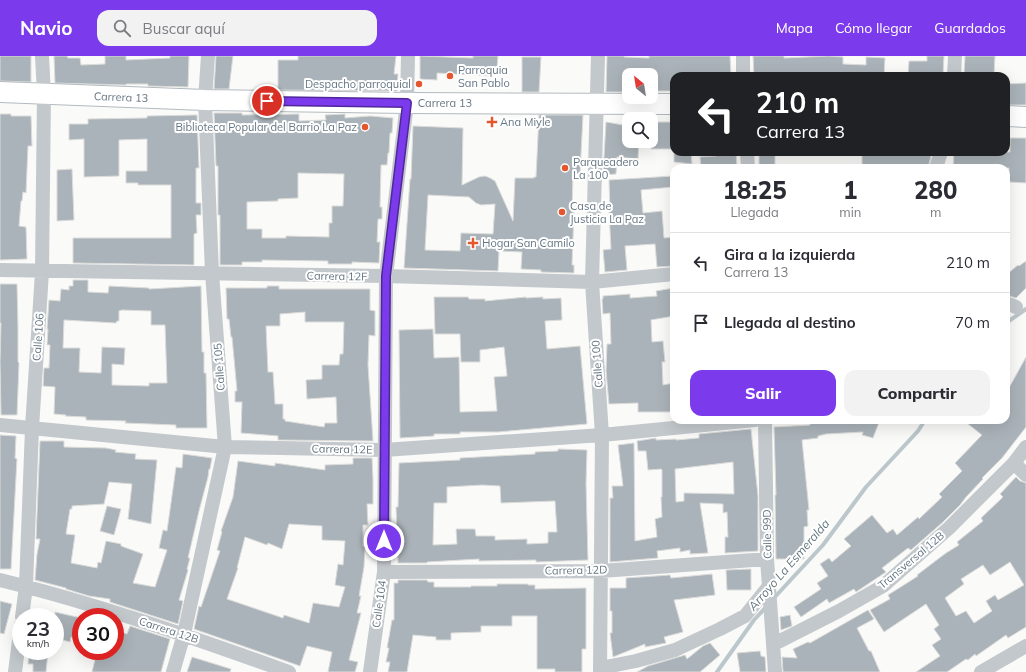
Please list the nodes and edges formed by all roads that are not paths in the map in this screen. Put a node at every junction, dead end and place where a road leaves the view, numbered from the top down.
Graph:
1 (42, 56) edge
2 (208, 56) edge
3 (408, 56) edge
4 (598, 56) edge
5 (743, 56) edge
6 (956, 56) edge
7 (743, 72) edge
8 (954, 72) edge
9 (0, 92) edge
10 (44, 94) junction
11 (205, 100) junction
12 (407, 103) junction
13 (597, 104) junction
14 (670, 104) edge
15 (1010, 116) edge
16 (1026, 117) edge
17 (0, 270) edge
18 (42, 272) junction
19 (212, 273) junction
20 (670, 274) edge
21 (386, 276) junction
22 (592, 282) junction
23 (714, 424) edge
24 (766, 424) edge
25 (0, 425) edge
26 (32, 428) junction
27 (602, 435) junction
28 (225, 447) junction
29 (1026, 447) edge
30 (384, 450) junction
31 (1014, 463) junction
32 (1026, 475) edge
33 (767, 559) junction
34 (601, 571) junction
35 (384, 572) junction
36 (0, 580) edge
37 (26, 586) junction
38 (770, 590) junction
39 (23, 608) edge
40 (184, 634) junction
41 (774, 644) junction
42 (1026, 646) edge
43 (17, 660) edge
44 (600, 670) edge
45 (15, 672) edge
46 (173, 672) edge
47 (289, 672) edge
48 (370, 672) edge
49 (775, 672) edge
50 (981, 672) edge

1 - 10 street, Calle 106
2 - 11 street, Calle 105
3 - 12 street, Calle 104
4 - 13 street, Calle 100
5 - 7 street
6 - 8 street
9 - 10 street, Carrera 13
10 - 11 street, Carrera 13
10 - 18 street, Calle 106
11 - 12 street, Carrera 13
11 - 19 street, Calle 105
12 - 13 street, Carrera 13
12 - 21 street, Calle 104
13 - 14 street, Carrera 13
13 - 22 street, Calle 100
15 - 16 street
17 - 18 street, Carrera 12F
18 - 19 street, Carrera 12F
18 - 26 street, Calle 106
19 - 21 street, Carrera 12F
19 - 28 street, Calle 105
20 - 22 street, Carrera 12F
21 - 22 street, Carrera 12F
21 - 30 street, Calle 104
22 - 27 street, Calle 100
23 - 27 street, Carrera 12E
24 - 33 street, Calle 99D
25 - 26 street, Carrera 12E
26 - 28 street, Carrera 12E
26 - 37 street, Calle 106
27 - 30 street, Carrera 12E
27 - 34 street, Calle 100
28 - 30 street, Carrera 12E
28 - 40 street, Calle 105
29 - 31 street, Transversal 12B
30 - 35 street, Calle 104
31 - 32 street
31 - 41 street, Transversal 12B
33 - 34 street, Carrera 12D
33 - 38 street, Calle 99D
34 - 35 street, Carrera 12D
34 - 44 street, Calle 100
35 - 48 street, Calle 104
36 - 37 street, Carrera 12B
37 - 39 street, Calle 106
37 - 40 street, Carrera 12B
38 - 41 street, Calle 99D
38 - 44 street
40 - 46 street, Calle 105
40 - 47 street, Carrera 12B
41 - 49 street, Calle 99D
42 - 50 street
43 - 45 street

